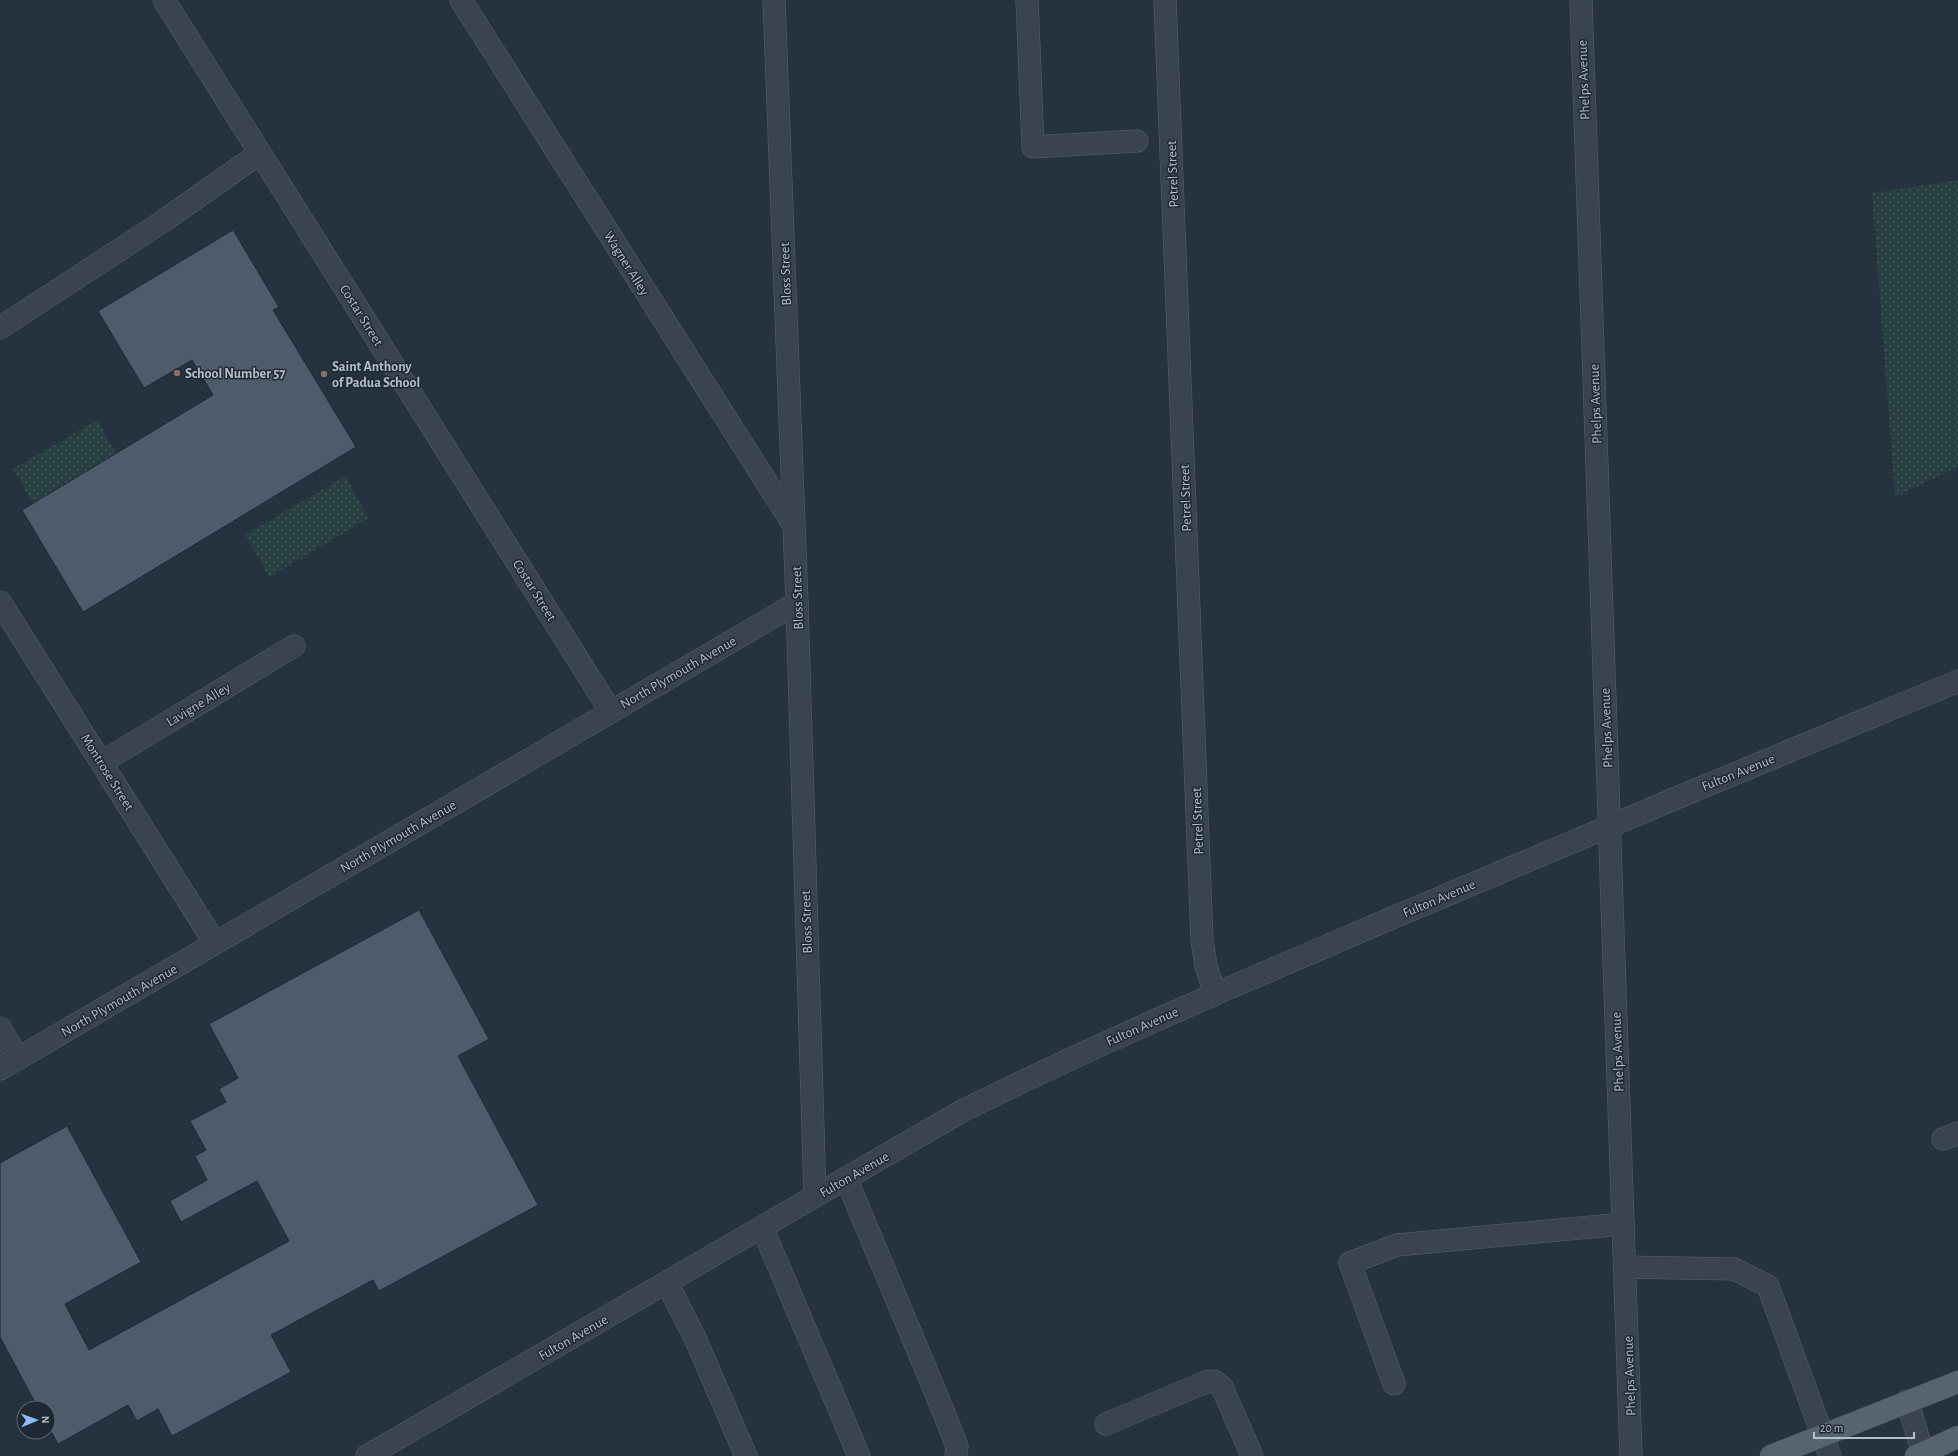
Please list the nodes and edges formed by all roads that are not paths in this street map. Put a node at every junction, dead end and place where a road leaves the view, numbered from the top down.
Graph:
1 (164, 0) edge
2 (461, 0) edge
3 (774, 0) edge
4 (1027, 0) edge
5 (1165, 0) edge
6 (1581, 0) edge
7 (1137, 142) dead end
8 (260, 153) junction
9 (0, 328) edge
10 (794, 525) junction
11 (0, 602) edge
12 (797, 603) junction
13 (294, 646) dead end
14 (1958, 681) edge
15 (611, 712) junction
16 (102, 762) junction
17 (1609, 825) junction
18 (215, 944) junction
19 (1214, 994) junction
20 (0, 1028) edge
21 (9, 1064) edge
22 (846, 1178) junction
23 (815, 1196) junction
24 (1623, 1224) junction
25 (762, 1227) junction
26 (1625, 1267) junction
27 (667, 1283) junction
28 (1958, 1382) edge
29 (1394, 1384) dead end
30 (1907, 1401) junction
31 (1106, 1424) dead end
32 (1823, 1435) junction
33 (1958, 1437) edge
34 (956, 1451) edge
35 (1921, 1455) edge
36 (367, 1456) edge
37 (746, 1456) edge
38 (859, 1456) edge
39 (1252, 1456) edge
40 (1631, 1456) edge
41 (1771, 1456) edge
42 (1830, 1456) edge

1 - 8 street, Costar Street
2 - 10 street, Wagner Alley
3 - 10 street, Bloss Street
4 - 7 street
5 - 19 street, Petrel Street
6 - 17 street, Phelps Avenue
8 - 9 street
8 - 15 street, Costar Street
10 - 12 street, Bloss Street
11 - 16 street, Montrose Street
12 - 15 street, North Plymouth Avenue
12 - 23 street, Bloss Street
13 - 16 street, Lavigne Alley
14 - 17 street, Fulton Avenue
15 - 18 street, North Plymouth Avenue
16 - 18 street, Montrose Street
17 - 19 street, Fulton Avenue
17 - 24 street, Phelps Avenue
18 - 21 street, North Plymouth Avenue
19 - 22 street, Fulton Avenue
20 - 21 street
22 - 23 street, Fulton Avenue
22 - 34 street
23 - 25 street, Fulton Avenue
24 - 26 street, Phelps Avenue
24 - 29 street
25 - 27 street, Fulton Avenue
25 - 38 street
26 - 32 street
26 - 40 street, Phelps Avenue
27 - 36 street, Fulton Avenue
27 - 37 street
28 - 30 main road
30 - 32 main road
30 - 35 street
31 - 39 street
32 - 41 main road
32 - 42 street
33 - 35 main road

